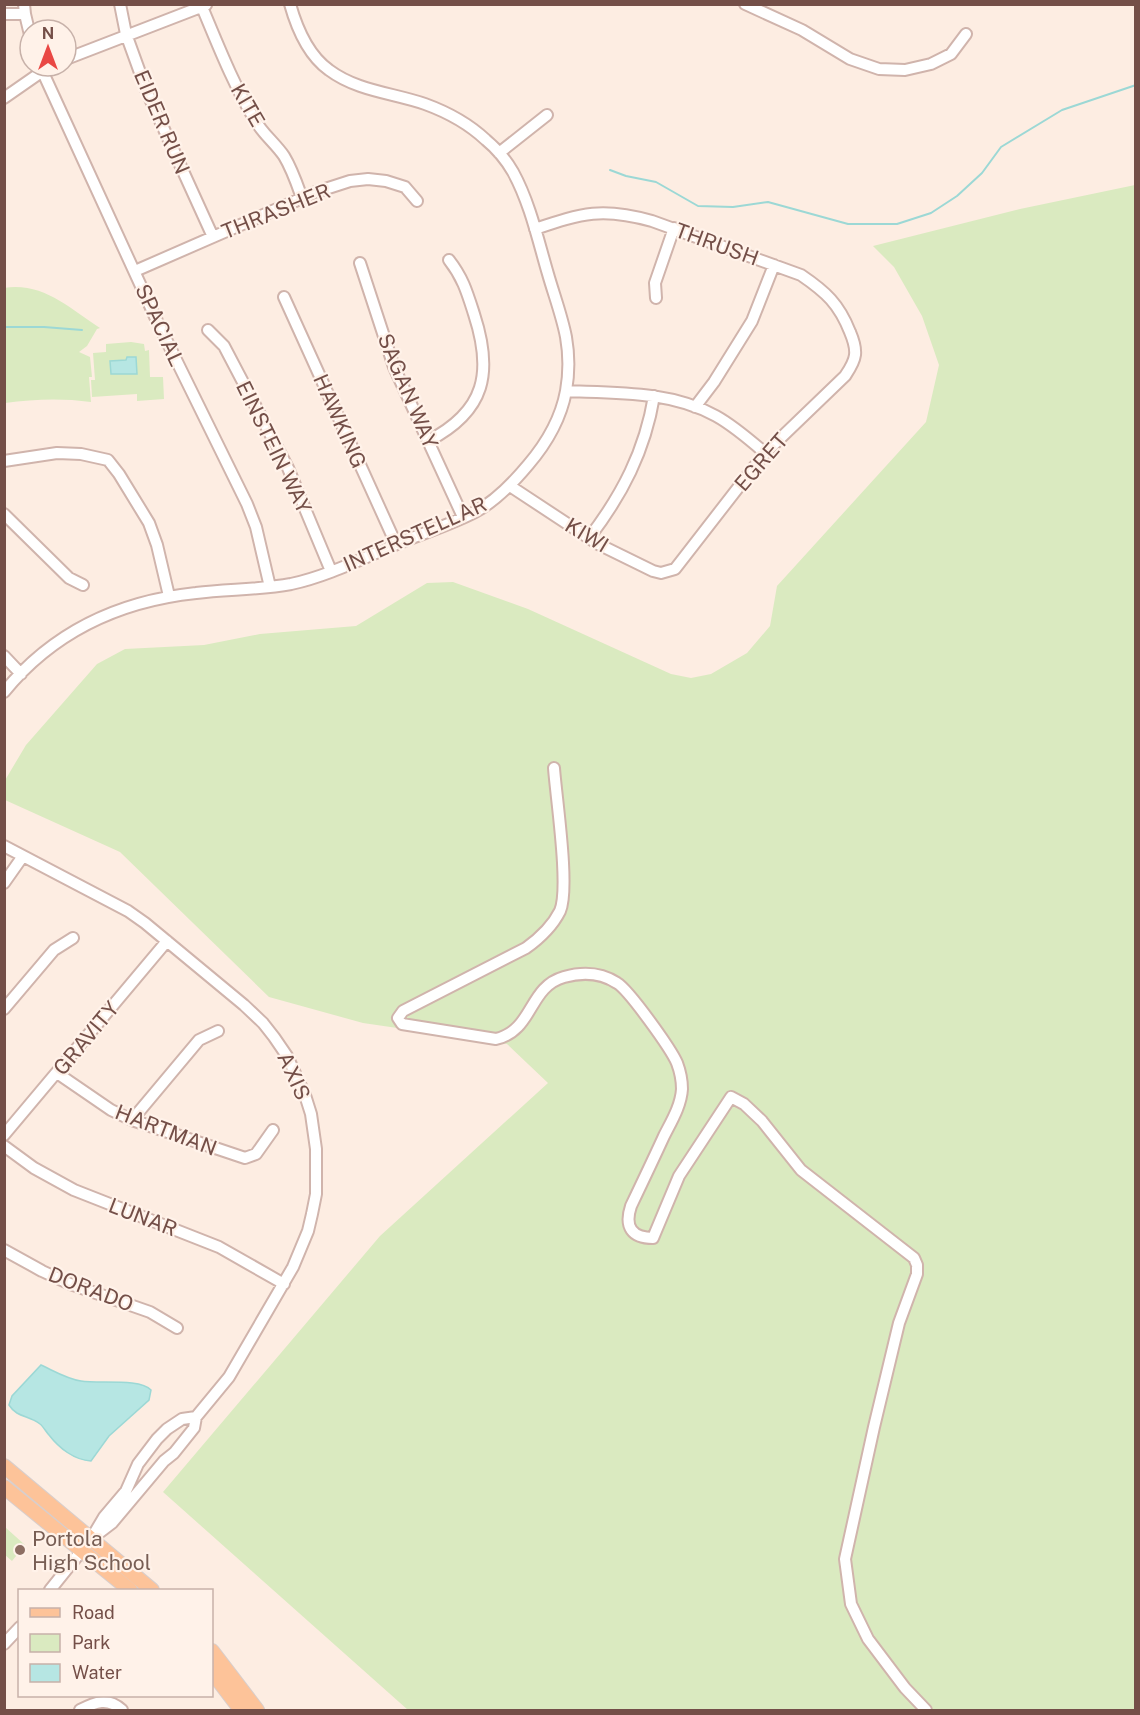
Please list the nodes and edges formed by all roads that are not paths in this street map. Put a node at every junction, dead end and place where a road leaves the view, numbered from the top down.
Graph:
1 (120, 4) edge
2 (291, 4) edge
3 (745, 4) edge
4 (205, 6) edge
5 (24, 10) edge
6 (4, 14) edge
7 (126, 34) junction
8 (966, 34) dead end
9 (78, 53) edge
10 (31, 78) edge
11 (48, 78) edge
12 (4, 98) edge
13 (547, 115) dead end
14 (499, 153) junction
15 (303, 198) junction
16 (417, 201) dead end
17 (674, 228) junction
18 (535, 229) junction
19 (213, 237) junction
20 (449, 260) dead end
21 (360, 263) dead end
22 (774, 265) junction
23 (135, 271) junction
24 (284, 297) dead end
25 (656, 298) dead end
26 (208, 330) dead end
27 (855, 354) joint
28 (566, 391) junction
29 (654, 396) junction
30 (695, 407) junction
31 (428, 441) junction
32 (765, 453) junction
33 (4, 461) edge
34 (510, 486) junction
35 (4, 514) edge
36 (463, 517) junction
37 (589, 538) junction
38 (396, 544) junction
39 (331, 571) junction
40 (668, 572) joint
41 (83, 585) dead end
42 (270, 587) junction
43 (169, 596) junction
44 (4, 656) edge
45 (21, 674) junction
46 (4, 692) edge
47 (554, 768) dead end
48 (4, 846) edge
49 (23, 856) junction
50 (4, 883) edge
51 (73, 939) dead end
52 (167, 941) junction
53 (4, 1009) edge
54 (218, 1030) dead end
55 (57, 1073) junction
56 (132, 1120) junction
57 (273, 1130) dead end
58 (4, 1135) edge
59 (4, 1146) edge
60 (4, 1250) edge
61 (284, 1284) junction
62 (177, 1328) dead end
63 (196, 1417) junction
64 (150, 1448) junction
65 (164, 1461) junction
66 (4, 1466) edge
67 (4, 1487) edge
68 (92, 1539) junction
69 (81, 1551) junction
70 (52, 1589) edge
71 (129, 1589) edge
72 (151, 1589) edge
73 (18, 1629) edge
74 (4, 1644) edge
75 (213, 1653) edge
76 (213, 1673) edge
77 (80, 1710) edge
78 (122, 1710) edge
79 (241, 1710) edge
80 (257, 1710) edge
81 (926, 1710) edge

1 - 7 street, EIDER RUN
2 - 14 street, INTERSTELLAR
3 - 8 street
4 - 7 street
4 - 15 street, KITE
5 - 6 street
7 - 9 street
7 - 19 street, EIDER RUN
10 - 12 street
11 - 23 street, SPACIAL
13 - 14 street
14 - 18 street, INTERSTELLAR
15 - 16 street, THRASHER
15 - 19 street, THRASHER
17 - 18 street, THRUSH
17 - 22 street, THRUSH
17 - 25 street
18 - 28 street, INTERSTELLAR
19 - 23 street, THRASHER
20 - 31 street
21 - 31 street, SAGAN WAY
22 - 27 street, THRUSH
22 - 30 street
23 - 42 street, SPACIAL
24 - 38 street, HAWKING
26 - 39 street, EINSTEIN WAY
27 - 32 street, EGRET
28 - 29 street
28 - 34 street, INTERSTELLAR
29 - 30 street
29 - 37 street
30 - 32 street
31 - 36 street, SAGAN WAY
32 - 40 street, EGRET
33 - 43 street
34 - 36 street, INTERSTELLAR
34 - 37 street, KIWI
35 - 41 street
36 - 38 street, INTERSTELLAR
37 - 40 street, KIWI
38 - 39 street, INTERSTELLAR
39 - 42 street, INTERSTELLAR
42 - 43 street, INTERSTELLAR
43 - 45 street, INTERSTELLAR
44 - 45 street
45 - 46 street, INTERSTELLAR
47 - 81 street
48 - 49 street, AXIS
49 - 50 street
49 - 52 street, AXIS
51 - 53 street
52 - 55 street, GRAVITY
52 - 61 street, AXIS
54 - 56 street
55 - 56 street, HARTMAN
55 - 58 street, GRAVITY
56 - 57 street, HARTMAN
59 - 61 street, LUNAR
60 - 62 street, DORADO
61 - 63 street, AXIS
63 - 64 street, AXIS
63 - 65 street, AXIS
64 - 65 street
64 - 68 street, AXIS
65 - 68 street, AXIS
66 - 68 main road
67 - 69 main road
68 - 69 street
68 - 72 main road
69 - 70 street
69 - 71 main road
73 - 74 street
75 - 80 main road
76 - 79 main road
77 - 78 street

